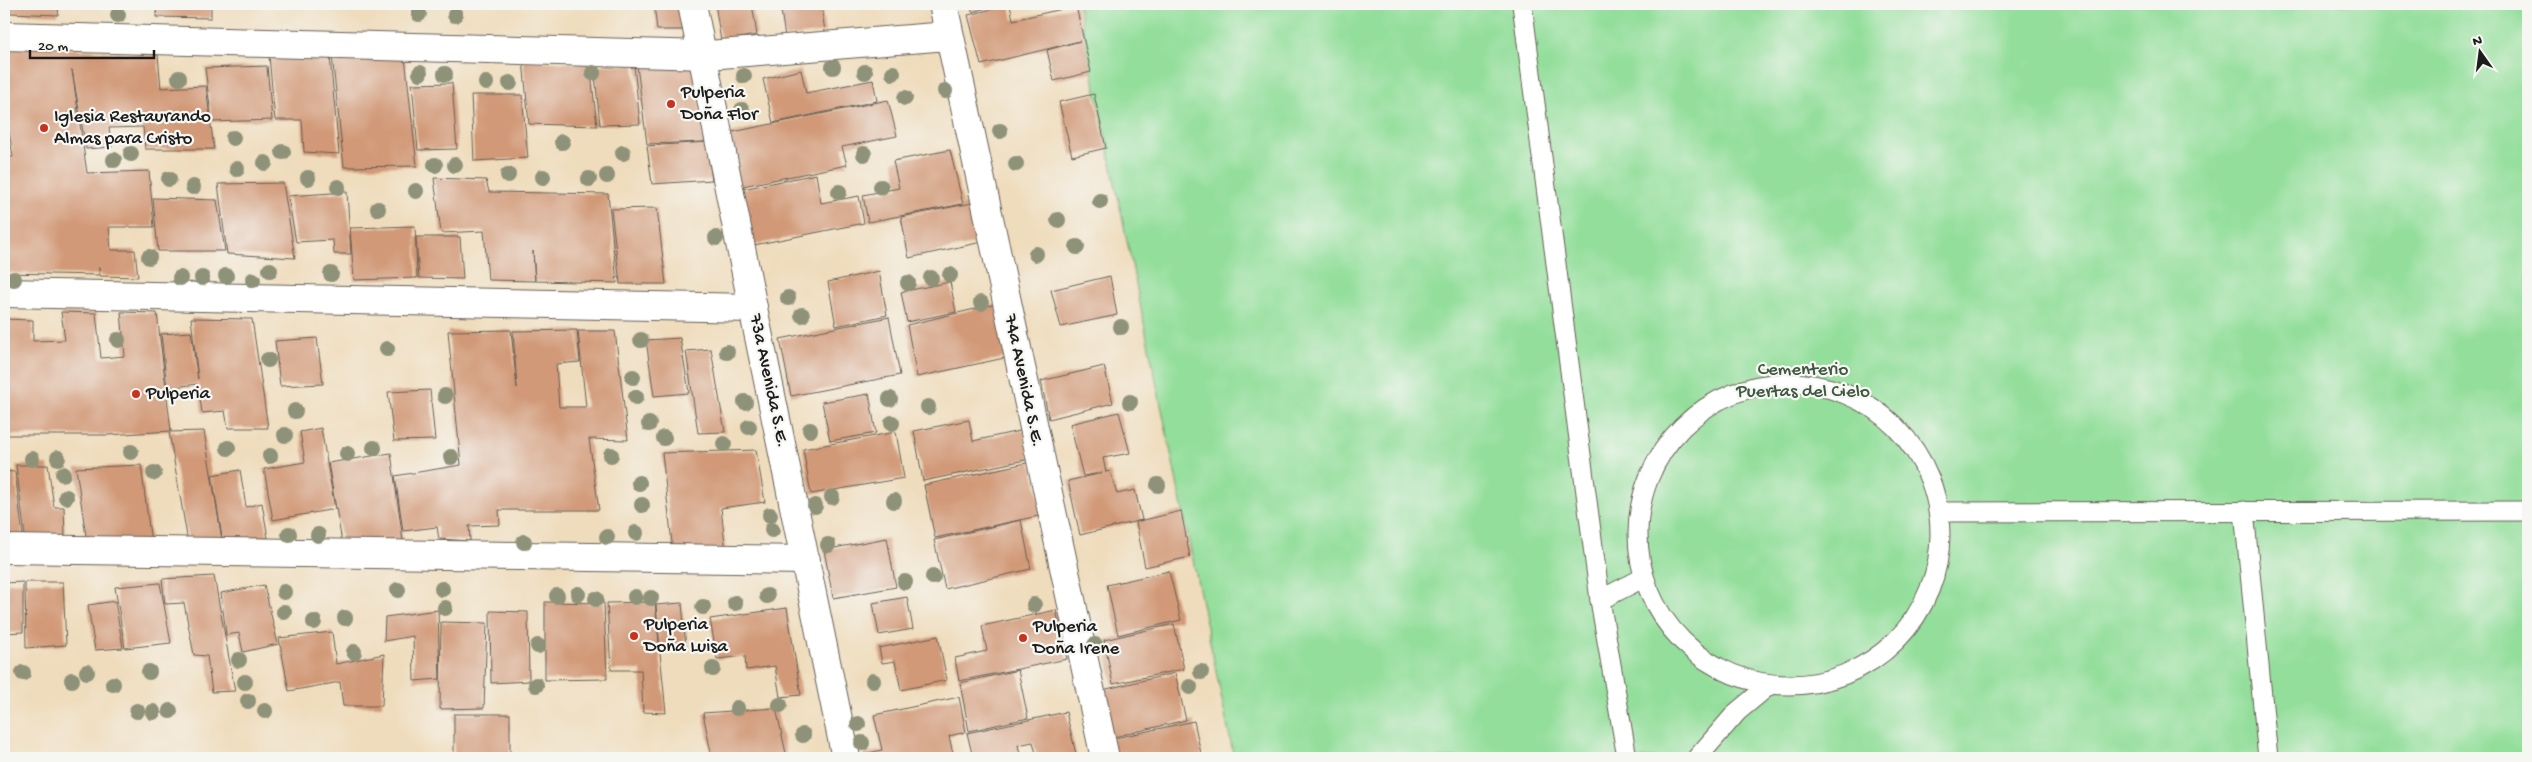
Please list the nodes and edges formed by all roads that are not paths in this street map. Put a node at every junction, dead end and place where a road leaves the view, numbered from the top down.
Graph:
1 (692, 4) edge
2 (943, 4) edge
3 (1522, 4) edge
4 (4, 36) edge
5 (948, 36) junction
6 (703, 55) junction
7 (4, 293) edge
8 (752, 308) junction
9 (2528, 510) edge
10 (2244, 511) junction
11 (1938, 512) junction
12 (4, 549) edge
13 (806, 560) junction
14 (1641, 579) junction
15 (1600, 600) junction
16 (1767, 687) junction
17 (846, 758) edge
18 (1105, 758) edge
19 (1627, 758) edge
20 (1696, 758) edge
21 (2268, 758) edge

1 - 6 street, 73a Avenida S.E.
2 - 5 street, 74a Avenida S.E.
3 - 15 lane
4 - 6 street
5 - 6 street
5 - 18 street, 74a Avenida S.E.
6 - 8 street, 73a Avenida S.E.
7 - 8 street
8 - 13 street, 73a Avenida S.E.
9 - 10 lane
10 - 11 lane
10 - 21 lane
11 - 14 lane
11 - 16 lane
12 - 13 street
13 - 17 street, 73a Avenida S.E.
14 - 15 lane
14 - 16 lane
15 - 19 lane
16 - 20 lane

